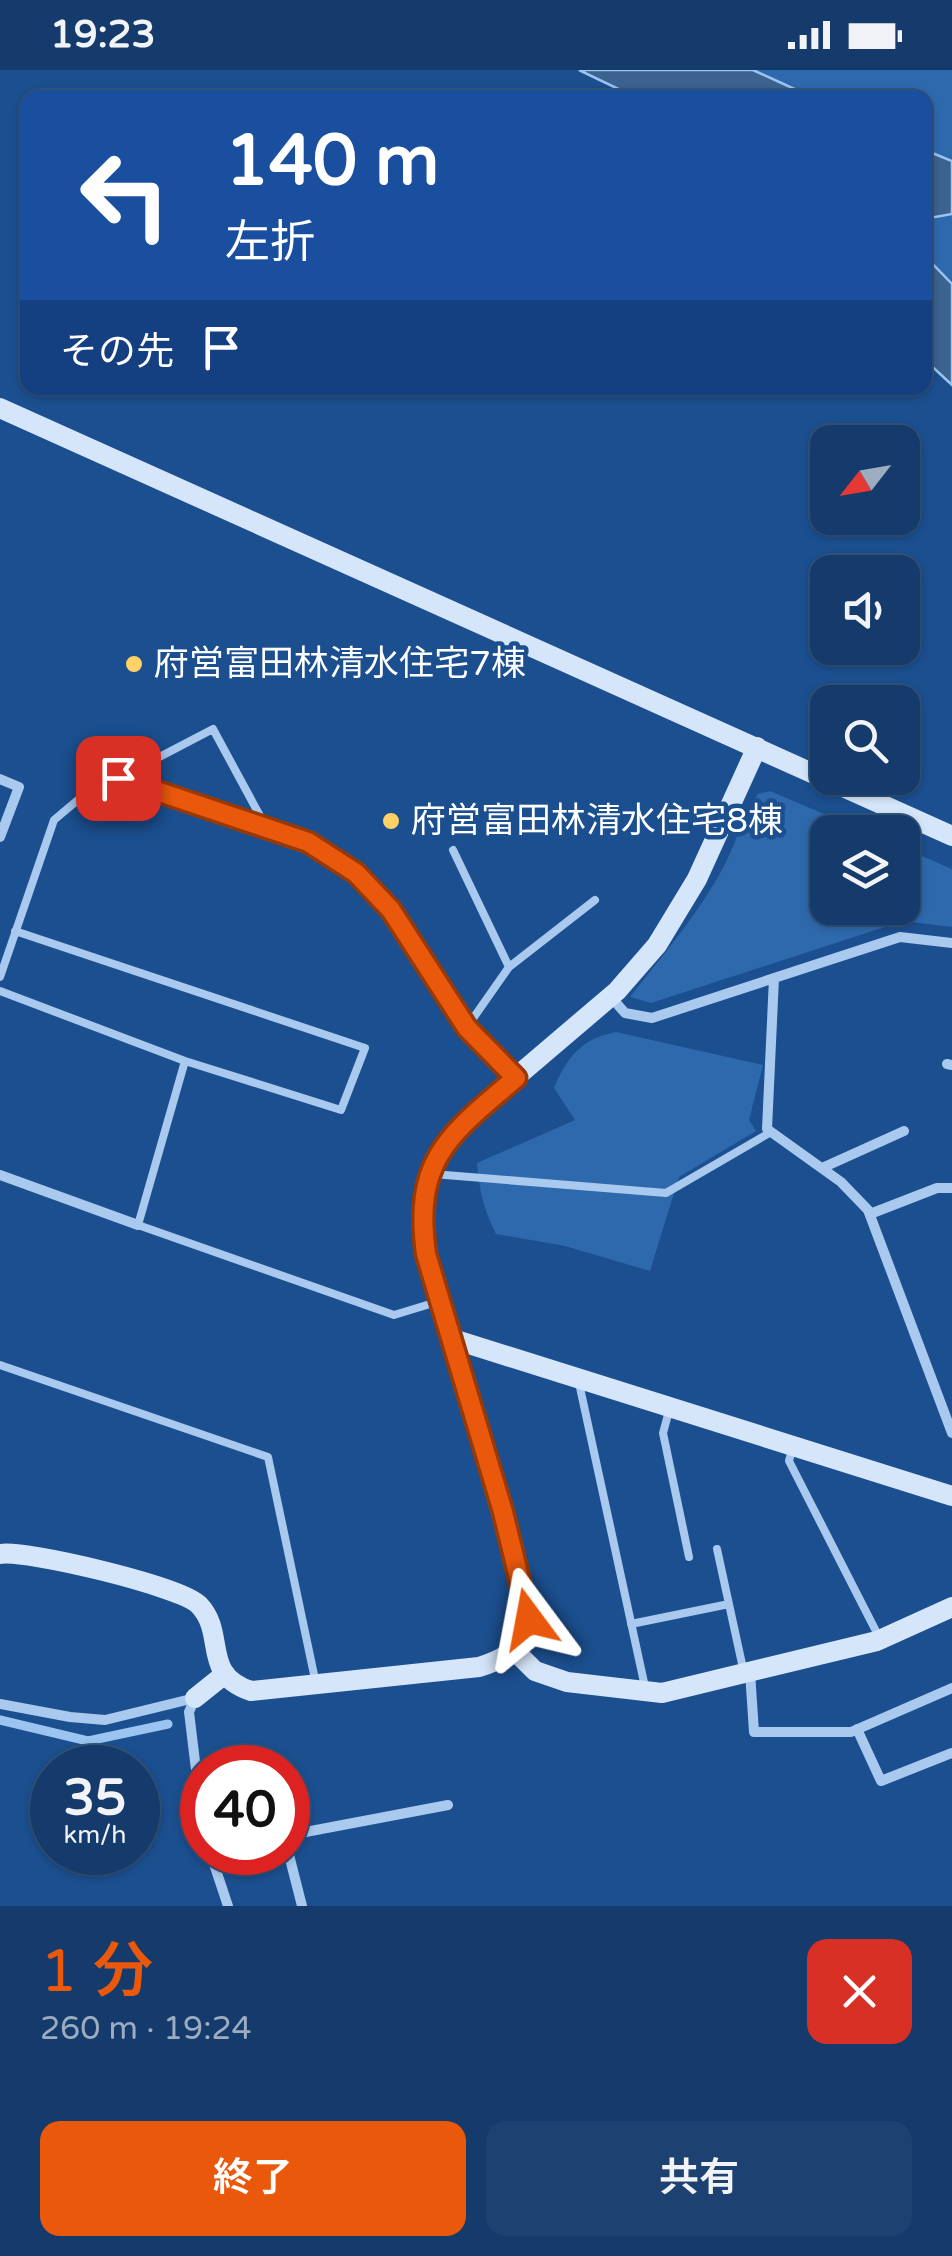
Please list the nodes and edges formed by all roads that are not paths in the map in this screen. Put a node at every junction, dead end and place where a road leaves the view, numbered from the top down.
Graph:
1 (0, 408) edge
2 (757, 747) junction
3 (0, 778) edge
4 (118, 778) junction
5 (266, 826) junction
6 (952, 836) edge
7 (0, 837) edge
8 (452, 850) dead end
9 (595, 900) dead end
10 (15, 931) junction
11 (952, 943) edge
12 (509, 968) junction
13 (0, 978) edge
14 (774, 978) junction
15 (0, 992) edge
16 (612, 997) junction
17 (467, 1028) junction
18 (186, 1061) junction
19 (516, 1078) junction
20 (904, 1131) dead end
21 (771, 1132) junction
22 (822, 1168) junction
23 (430, 1174) junction
24 (0, 1175) edge
25 (952, 1188) edge
26 (870, 1214) junction
27 (138, 1225) junction
28 (440, 1301) junction
29 (453, 1339) junction
30 (0, 1364) edge
31 (578, 1378) junction
32 (670, 1407) junction
33 (952, 1433) edge
34 (794, 1446) junction
35 (952, 1496) edge
36 (717, 1549) dead end
37 (0, 1554) edge
38 (689, 1557) dead end
39 (729, 1604) junction
40 (952, 1606) edge
41 (632, 1624) junction
42 (880, 1639) junction
43 (514, 1650) junction
44 (747, 1672) junction
45 (225, 1674) junction
46 (316, 1684) junction
47 (952, 1688) edge
48 (646, 1691) junction
49 (196, 1698) junction
50 (0, 1704) edge
51 (857, 1729) junction
52 (193, 1745) edge
53 (952, 1754) edge
54 (448, 1805) dead end
55 (310, 1831) edge
56 (218, 1875) edge
57 (294, 1875) edge
58 (228, 1906) edge
59 (302, 1906) edge

1 - 2 street
2 - 6 street
2 - 16 street
3 - 7 street
4 - 5 lane
4 - 5 lane
4 - 10 lane
5 - 17 lane
8 - 12 lane
9 - 12 lane
10 - 13 lane
10 - 18 lane
11 - 14 street
12 - 17 lane
14 - 16 street
14 - 21 street
15 - 18 lane
16 - 19 street
17 - 19 lane
18 - 27 lane
19 - 23 street
20 - 22 street
21 - 22 street
21 - 23 lane
22 - 26 street
23 - 28 street
24 - 27 street
25 - 26 street
26 - 33 street
27 - 28 lane
28 - 29 street
29 - 31 street
29 - 43 street
30 - 46 lane
31 - 32 street
31 - 41 lane
32 - 34 street
32 - 38 lane
34 - 35 street
34 - 42 lane
36 - 39 lane
37 - 45 street
39 - 41 lane
39 - 44 lane
40 - 42 street
41 - 48 lane
42 - 44 street
43 - 46 street
43 - 48 street
44 - 48 street
44 - 51 street
45 - 46 street
45 - 49 street
47 - 51 street
49 - 50 street
49 - 52 street
51 - 53 street
54 - 55 street
56 - 58 street
57 - 59 street

